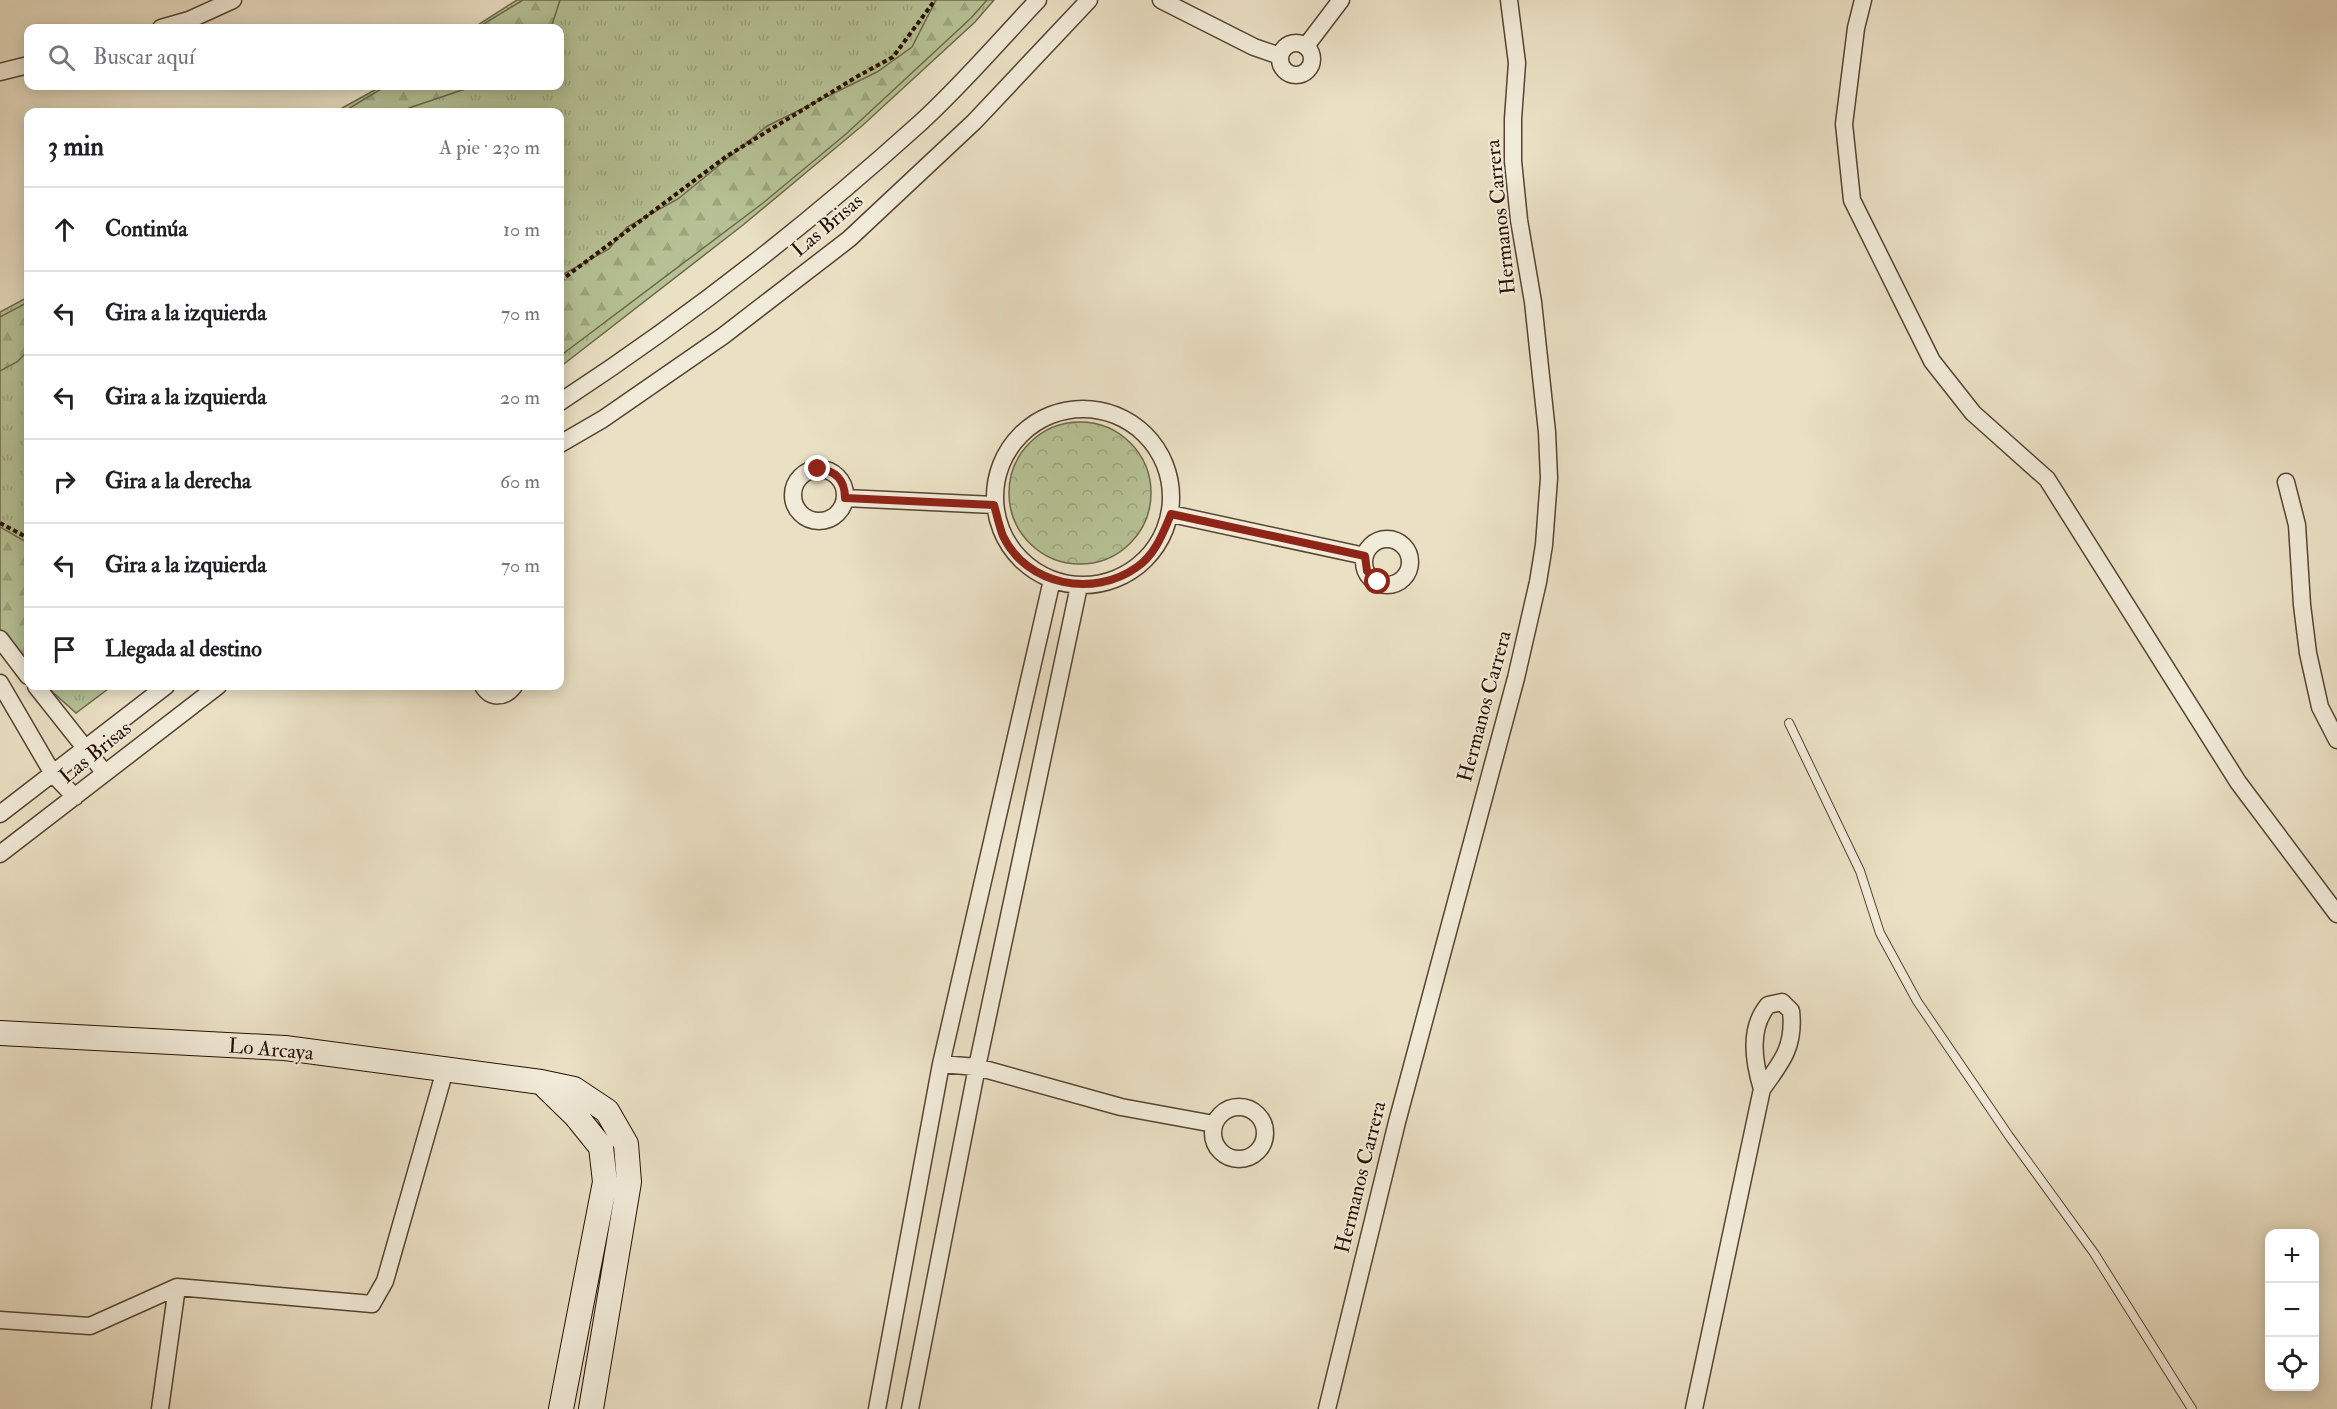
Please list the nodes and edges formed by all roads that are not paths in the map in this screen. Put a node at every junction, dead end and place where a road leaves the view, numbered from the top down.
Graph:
1 (233, 0) edge
2 (1038, 0) edge
3 (1089, 0) edge
4 (1161, 0) edge
5 (1341, 0) edge
6 (1509, 0) edge
7 (1863, 0) edge
8 (175, 24) edge
9 (1306, 46) junction
10 (1280, 56) junction
11 (24, 66) edge
12 (0, 72) edge
13 (564, 399) edge
14 (564, 442) edge
15 (2286, 482) dead end
16 (845, 498) dead end
17 (994, 505) junction
18 (1171, 514) junction
19 (1365, 556) dead end
20 (1052, 580) junction
21 (1079, 586) junction
22 (0, 639) edge
23 (24, 671) edge
24 (0, 683) edge
25 (39, 690) edge
26 (161, 690) edge
27 (213, 690) edge
28 (486, 690) edge
29 (510, 690) edge
30 (1789, 723) dead end
31 (2337, 740) edge
32 (84, 749) junction
33 (104, 772) junction
34 (53, 774) junction
35 (75, 797) junction
36 (0, 814) edge
37 (0, 854) edge
38 (2337, 914) edge
39 (0, 1033) edge
40 (941, 1064) junction
41 (977, 1067) junction
42 (445, 1070) junction
43 (541, 1082) junction
44 (1762, 1089) dead end
45 (1214, 1124) dead end
46 (177, 1287) junction
47 (0, 1320) edge
48 (160, 1409) edge
49 (561, 1409) edge
50 (591, 1409) edge
51 (877, 1409) edge
52 (910, 1409) edge
53 (1327, 1409) edge
54 (1694, 1409) edge
55 (2192, 1409) edge

1 - 8 street
2 - 13 street, Las Brisas
3 - 14 street, Las Brisas
4 - 10 street
5 - 9 street
6 - 53 street, Hermanos Carrera
7 - 38 street
9 - 10 street
9 - 10 street
11 - 12 street
15 - 31 street
16 - 17 street
17 - 18 street
17 - 20 street
18 - 19 street
18 - 21 street
20 - 21 street
20 - 40 street
21 - 41 street
22 - 23 street
24 - 34 street
25 - 32 street
26 - 32 street, Las Brisas
27 - 33 street, Las Brisas
28 - 29 street
30 - 55 lane
32 - 33 street
32 - 34 street, Las Brisas
33 - 35 street, Las Brisas
34 - 35 street
34 - 36 street, Las Brisas
35 - 37 street, Las Brisas
39 - 42 street, Lo Arcaya
40 - 41 street
40 - 51 street
41 - 45 street
41 - 52 street
42 - 43 street, Lo Arcaya
42 - 46 street
43 - 49 street
43 - 50 street, Lo Arcaya
44 - 54 street
46 - 47 street
46 - 48 street

